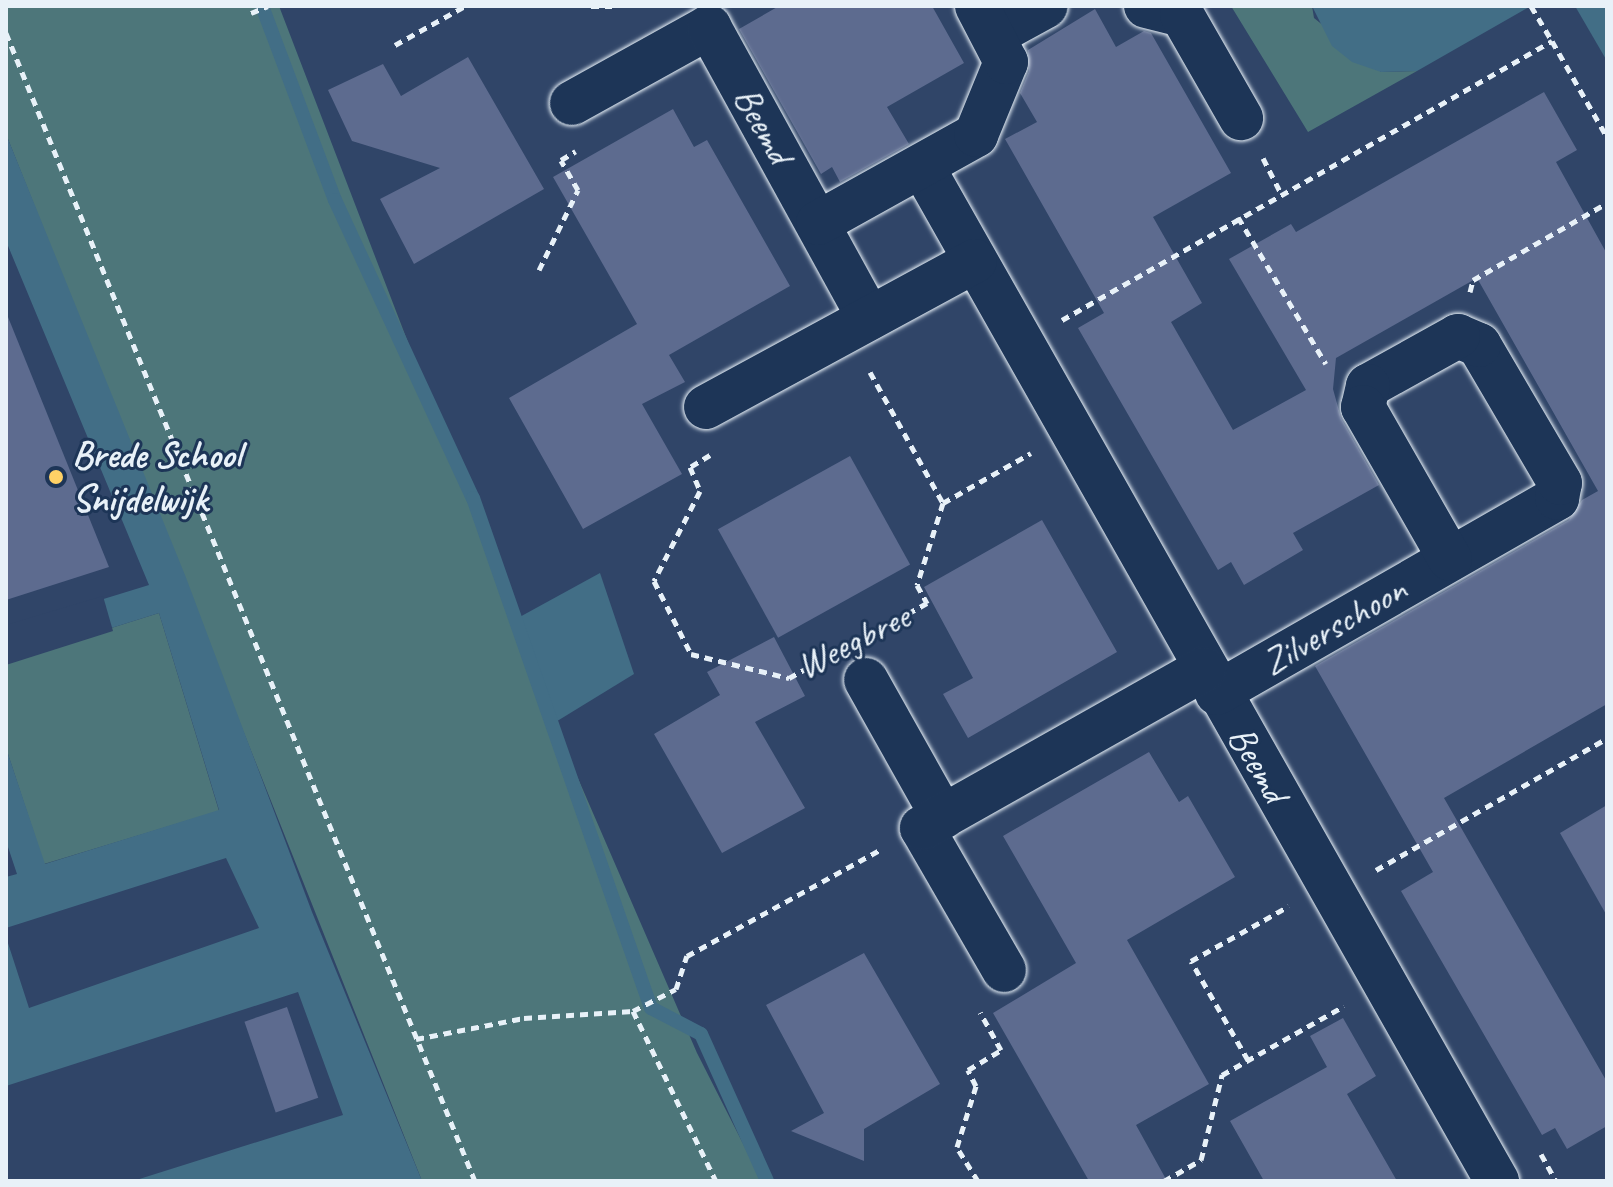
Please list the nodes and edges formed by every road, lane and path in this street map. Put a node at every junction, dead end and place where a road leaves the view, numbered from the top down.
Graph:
1 (268, 6) edge
2 (465, 6) edge
3 (591, 6) edge
4 (612, 6) edge
5 (1046, 6) edge
6 (1146, 6) edge
7 (1531, 6) edge
8 (251, 13) dead end
9 (985, 21) edge
10 (6, 33) edge
11 (1552, 41) junction
12 (395, 45) dead end
13 (572, 103) joint
14 (1241, 118) dead end
15 (1607, 137) edge
16 (922, 166) junction
17 (1607, 203) edge
18 (1238, 217) junction
19 (818, 223) junction
20 (975, 261) junction
21 (539, 270) dead end
22 (858, 324) junction
23 (1458, 336) junction
24 (1022, 345) junction
25 (706, 407) joint
26 (1363, 407) junction
27 (1070, 431) junction
28 (943, 503) junction
29 (1450, 559) junction
30 (854, 657) junction
31 (1211, 681) junction
32 (1607, 738) edge
33 (932, 822) junction
34 (1376, 870) dead end
35 (1327, 884) junction
36 (1004, 970) joint
37 (1384, 984) junction
38 (633, 1011) junction
39 (416, 1039) junction
40 (1248, 1060) junction
41 (475, 1181) edge
42 (716, 1181) edge
43 (978, 1181) edge
44 (985, 1181) edge
45 (1009, 1181) edge
46 (1164, 1181) edge
47 (1497, 1181) edge

1 - 8 path
2 - 12 path
3 - 4 path
5 - 9 street
6 - 14 street
7 - 11 path
9 - 16 street
10 - 39 path
11 - 15 path
11 - 18 path
13 - 19 street, Beemd
13 - 21 path
16 - 19 street
16 - 20 street, Beemd
17 - 23 path
18 - 24 path
18 - 26 path
19 - 22 street, Beemd
20 - 22 street
20 - 24 street, Beemd
22 - 25 street
22 - 28 path
23 - 26 street
23 - 29 street, Zilverschoon
24 - 27 street, Beemd
25 - 30 path, Weegbree
26 - 29 street, Zilverschoon
27 - 28 path
27 - 31 street, Beemd
28 - 30 path, Weegbree
29 - 31 street, Zilverschoon
30 - 33 street, Weegbree
31 - 33 street
31 - 35 street, Beemd
32 - 34 path
33 - 36 street, Weegbree
33 - 38 path
35 - 37 street, Beemd
35 - 40 path
36 - 43 path
37 - 40 path
37 - 47 street, Beemd
38 - 39 path
38 - 42 path
39 - 41 path
40 - 46 path
44 - 45 path

